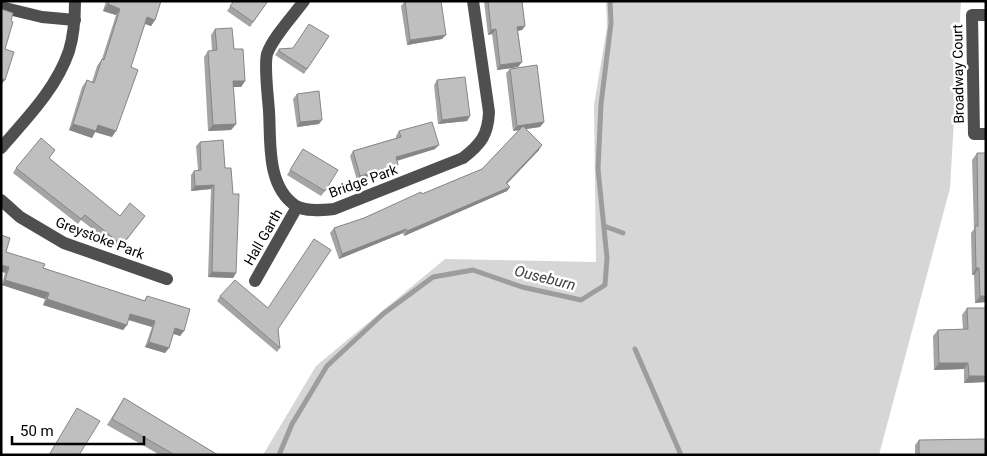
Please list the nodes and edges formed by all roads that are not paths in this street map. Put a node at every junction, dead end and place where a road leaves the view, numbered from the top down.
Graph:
1 (76, 1) edge
2 (304, 1) edge
3 (473, 1) edge
4 (1, 7) edge
5 (986, 15) edge
6 (75, 20) junction
7 (986, 134) edge
8 (1, 148) edge
9 (1, 200) edge
10 (297, 207) junction
11 (167, 279) dead end
12 (255, 281) dead end

1 - 6 street
2 - 10 street
3 - 10 street, Bridge Park
4 - 6 street
5 - 7 street, Broadway Court
6 - 8 street
9 - 11 street, Greystoke Park
10 - 12 street, Hall Garth

